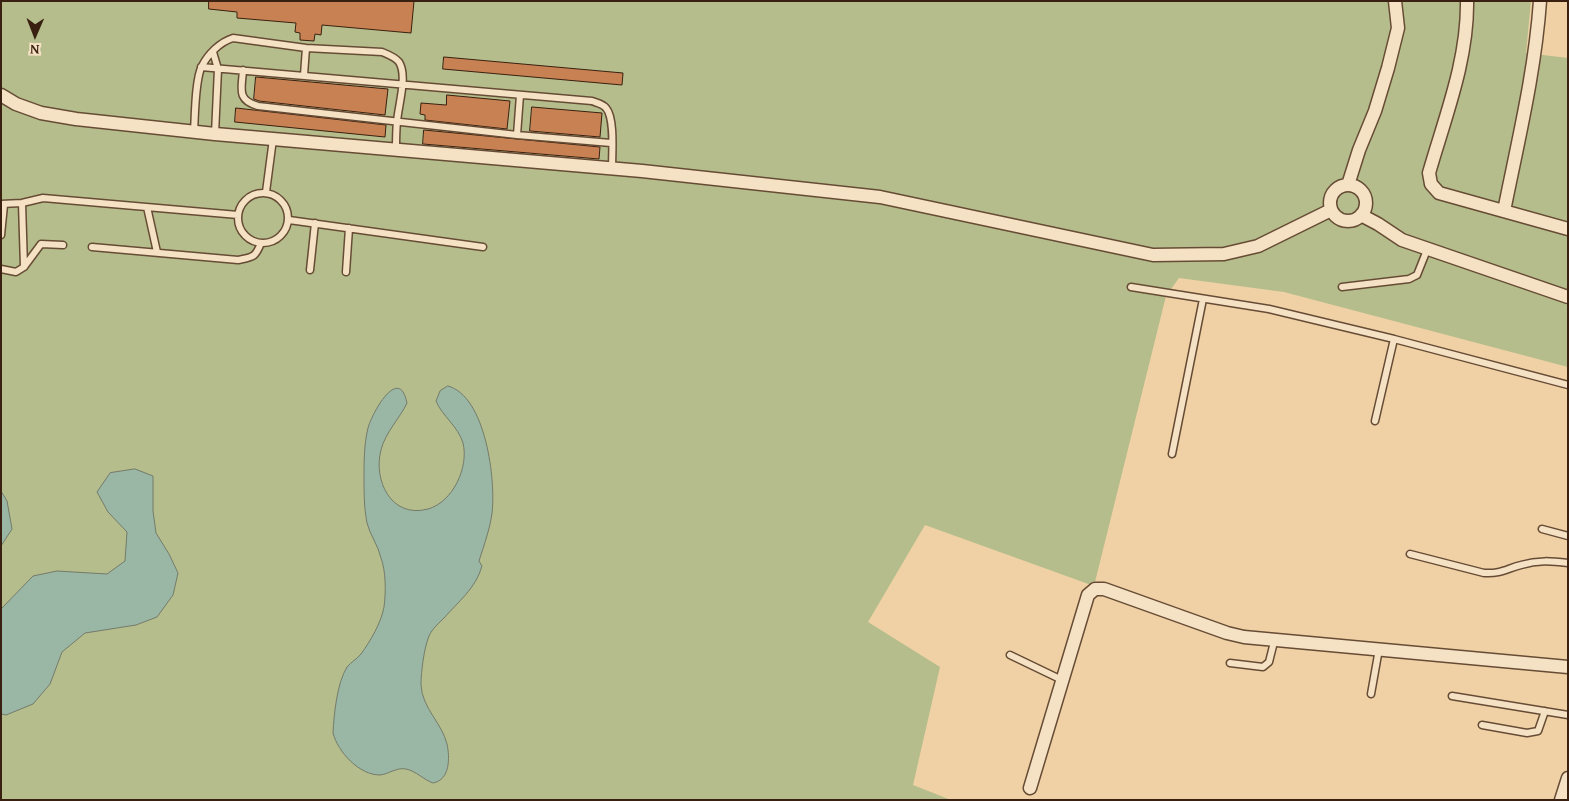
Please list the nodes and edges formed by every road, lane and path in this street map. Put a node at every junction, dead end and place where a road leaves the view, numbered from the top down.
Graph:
1 (1395, 1) edge
2 (1467, 1) edge
3 (1540, 1) edge
4 (306, 48) junction
5 (213, 52) junction
6 (201, 67) junction
7 (218, 68) junction
8 (243, 70) junction
9 (304, 75) junction
10 (402, 84) junction
11 (1, 95) edge
12 (520, 95) junction
13 (397, 122) junction
14 (194, 132) junction
15 (215, 134) junction
16 (517, 135) junction
17 (274, 139) junction
18 (611, 143) junction
19 (396, 150) junction
20 (612, 168) junction
21 (1348, 185) junction
22 (266, 192) junction
23 (22, 203) junction
24 (3, 204) edge
25 (147, 208) junction
26 (1331, 210) junction
27 (1504, 210) junction
28 (238, 215) junction
29 (1361, 215) junction
30 (289, 220) junction
31 (315, 223) junction
32 (349, 228) junction
33 (1568, 230) edge
34 (1, 235) edge
35 (261, 243) junction
36 (63, 246) dead end
37 (92, 247) dead end
38 (483, 247) dead end
39 (1427, 250) junction
40 (157, 252) junction
41 (24, 267) junction
42 (1, 269) edge
43 (310, 270) dead end
44 (346, 272) dead end
45 (1131, 287) dead end
46 (1342, 287) dead end
47 (1568, 297) edge
48 (1203, 299) junction
49 (1394, 339) junction
50 (1568, 385) edge
51 (1376, 421) dead end
52 (1172, 454) dead end
53 (1542, 529) dead end
54 (1568, 536) edge
55 (1410, 554) dead end
56 (1568, 563) edge
57 (1275, 638) junction
58 (1379, 648) junction
59 (1010, 655) dead end
60 (1230, 663) dead end
61 (1568, 666) edge
62 (1062, 680) junction
63 (1371, 694) dead end
64 (1452, 696) dead end
65 (1545, 711) junction
66 (1568, 715) edge
67 (1482, 725) dead end
68 (1568, 778) edge
69 (1030, 788) dead end
70 (1561, 800) edge

1 - 21 street
2 - 27 street
3 - 27 street
4 - 5 lane
4 - 9 lane
4 - 10 lane
5 - 6 lane
5 - 7 lane
6 - 7 lane
6 - 14 lane
7 - 8 lane
7 - 15 lane
8 - 9 lane
8 - 13 lane
9 - 10 lane
10 - 12 lane
10 - 13 lane
11 - 14 street
12 - 16 lane
12 - 18 lane
13 - 16 lane
13 - 19 lane
14 - 15 street
15 - 17 street
16 - 18 lane
17 - 19 street
17 - 22 lane
18 - 20 lane
19 - 20 street
20 - 26 street
21 - 26 street
21 - 29 street
22 - 28 lane
22 - 30 lane
23 - 24 lane
23 - 25 lane
23 - 41 lane
24 - 34 lane
25 - 28 lane
25 - 40 lane
26 - 29 street
27 - 33 street
28 - 35 lane
29 - 39 street
30 - 31 lane
30 - 35 lane
31 - 32 lane
31 - 43 lane
32 - 38 lane
32 - 44 lane
35 - 40 lane
36 - 41 lane
37 - 40 lane
39 - 46 lane
39 - 47 street
41 - 42 lane
45 - 48 lane
48 - 49 lane
48 - 52 lane
49 - 50 lane
49 - 51 lane
53 - 54 lane
55 - 56 lane
57 - 58 street
57 - 60 lane
57 - 62 street
58 - 61 street
58 - 63 lane
59 - 62 lane
62 - 69 street
64 - 65 lane
65 - 66 lane
65 - 67 lane
68 - 70 street

